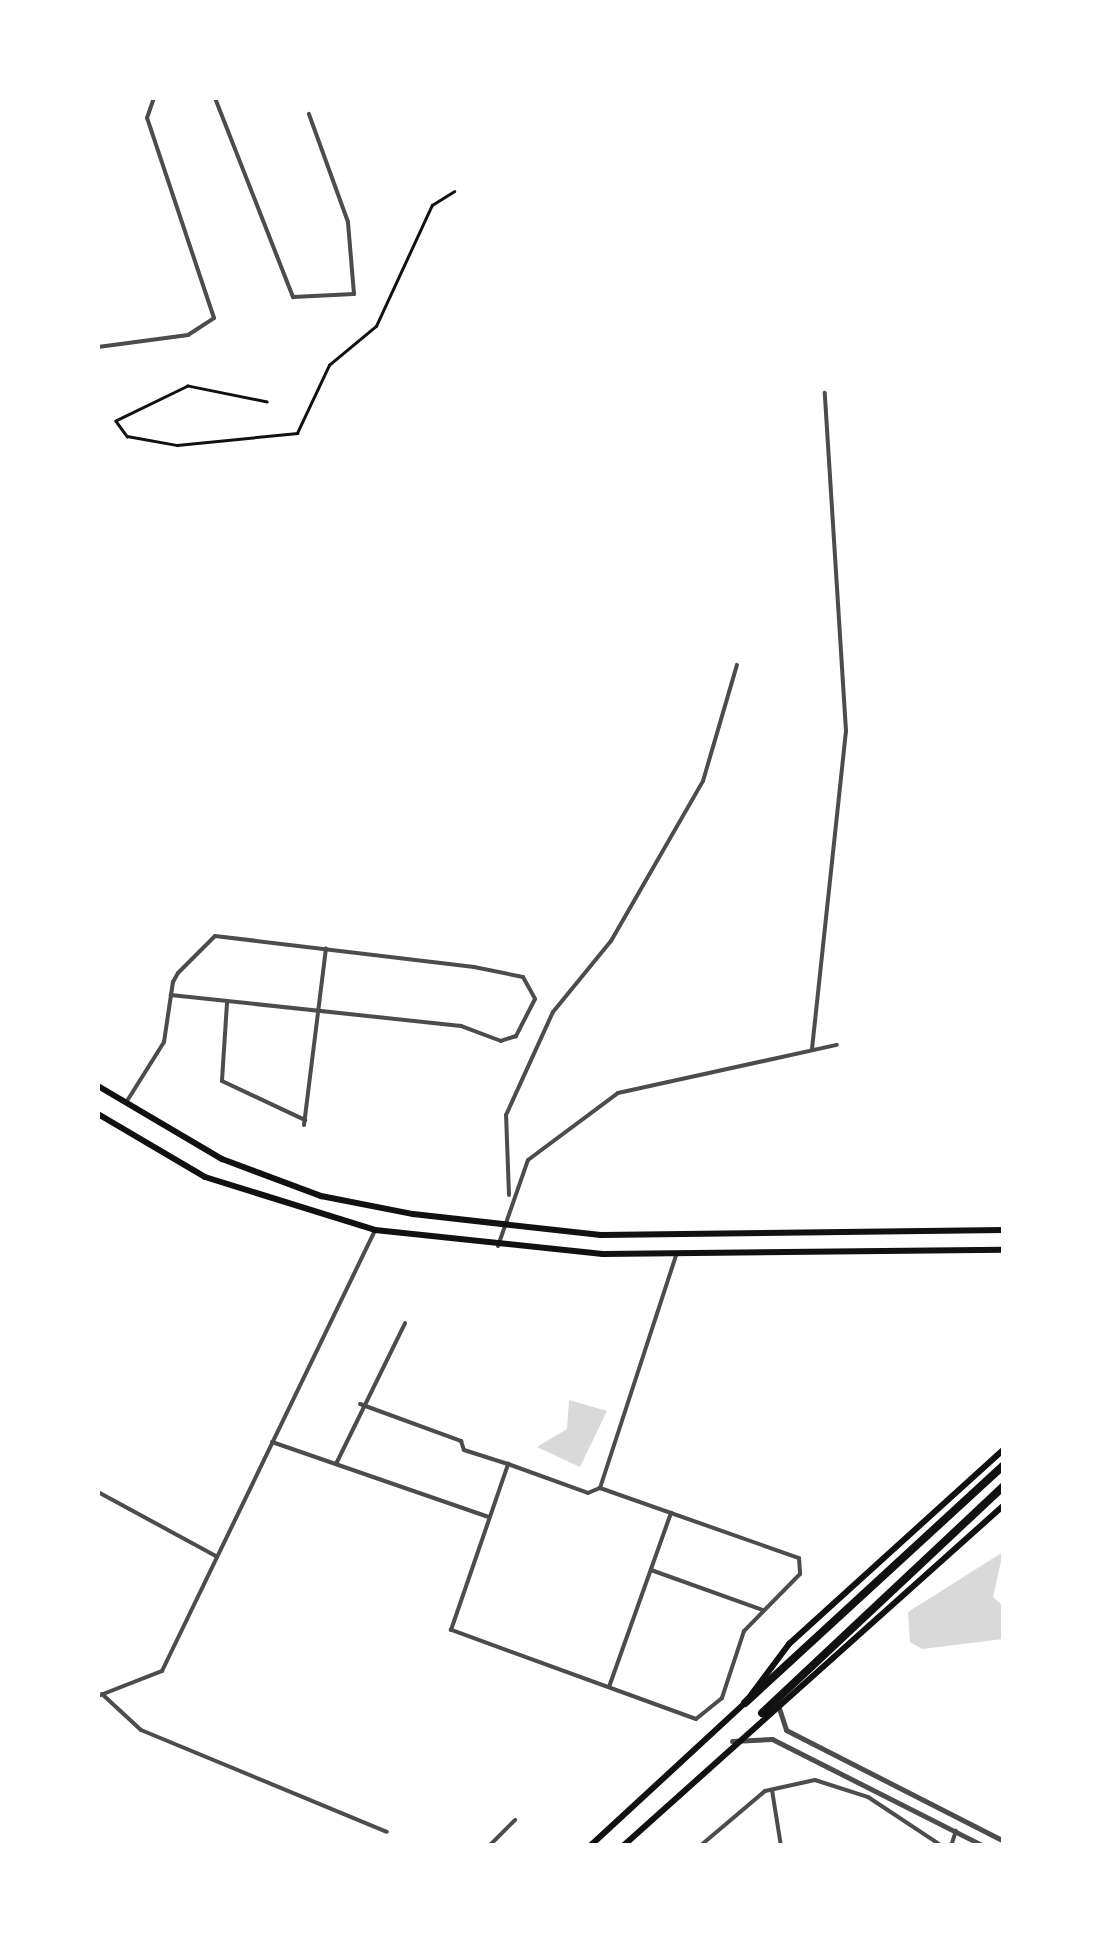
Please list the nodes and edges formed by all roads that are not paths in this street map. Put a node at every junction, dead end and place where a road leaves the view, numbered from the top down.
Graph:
1 (154, 98) edge
2 (215, 98) edge
3 (309, 114) dead end
4 (98, 347) edge
5 (825, 393) dead end
6 (737, 665) dead end
7 (326, 948) junction
8 (171, 995) junction
9 (228, 1001) junction
10 (318, 1010) junction
11 (837, 1046) dead end
12 (812, 1049) junction
13 (98, 1086) edge
14 (125, 1105) junction
15 (98, 1114) edge
16 (509, 1195) junction
17 (503, 1224) junction
18 (374, 1230) junction
19 (1004, 1230) edge
20 (498, 1246) junction
21 (1004, 1250) edge
22 (676, 1255) junction
23 (405, 1323) dead end
24 (360, 1404) junction
25 (272, 1442) junction
26 (1004, 1448) edge
27 (336, 1464) junction
28 (508, 1464) junction
29 (1004, 1466) edge
30 (1004, 1486) edge
31 (600, 1488) junction
32 (98, 1492) edge
33 (1004, 1505) edge
34 (671, 1512) junction
35 (489, 1517) junction
36 (217, 1557) junction
37 (651, 1570) junction
38 (763, 1610) junction
39 (609, 1687) junction
40 (785, 1689) junction
41 (100, 1695) edge
42 (745, 1704) junction
43 (778, 1705) junction
44 (762, 1712) junction
45 (732, 1742) junction
46 (772, 1790) junction
47 (515, 1820) dead end
48 (956, 1831) junction
49 (387, 1832) dead end
50 (1004, 1841) edge
51 (489, 1846) edge
52 (590, 1846) edge
53 (623, 1846) edge
54 (700, 1846) edge
55 (781, 1846) edge
56 (942, 1846) edge
57 (951, 1846) edge
58 (984, 1846) edge

1 - 4 street
2 - 3 street
5 - 12 street
6 - 16 street
7 - 8 street
7 - 10 street
7 - 10 street
8 - 9 street
8 - 14 street
9 - 10 street
9 - 10 street
11 - 12 street
12 - 16 street
13 - 14 main road
14 - 17 main road
15 - 18 main road
16 - 17 street
17 - 19 main road
17 - 20 street
18 - 20 main road
18 - 25 street
20 - 22 main road
21 - 22 main road
22 - 31 street
23 - 24 street
24 - 27 street
24 - 28 street
25 - 27 street
25 - 36 street
26 - 42 main road
27 - 35 street
28 - 31 street
28 - 35 street
29 - 42 highway
30 - 40 highway
31 - 34 street
32 - 36 street
33 - 43 main road
34 - 37 street
34 - 38 street
35 - 39 street
36 - 41 street
37 - 38 street
37 - 39 street
38 - 39 street
40 - 43 street
40 - 44 highway
41 - 49 street
42 - 52 main road
43 - 44 main road
43 - 50 street
44 - 45 main road
45 - 48 street
45 - 53 main road
46 - 54 street
46 - 55 street
46 - 56 street
47 - 51 street
48 - 57 street
48 - 58 street

